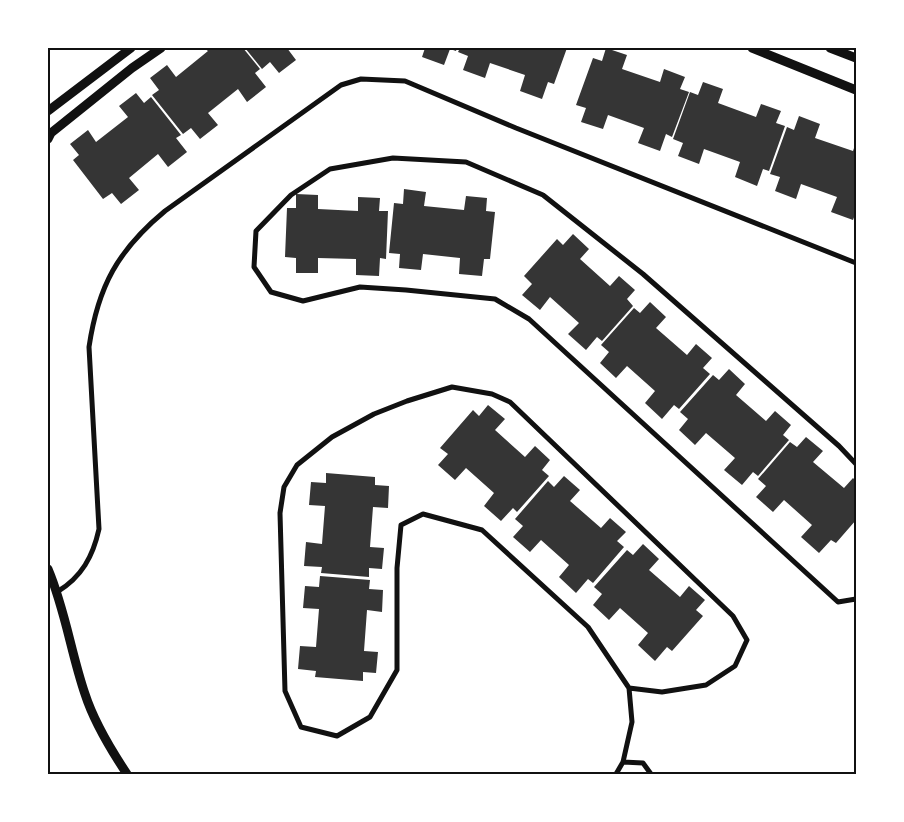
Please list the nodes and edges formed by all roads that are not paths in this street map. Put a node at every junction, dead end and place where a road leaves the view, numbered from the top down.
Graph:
1 (131, 48) edge
2 (161, 48) edge
3 (752, 48) edge
4 (830, 48) edge
5 (856, 58) edge
6 (856, 90) edge
7 (48, 111) edge
8 (48, 139) edge
9 (856, 263) edge
10 (856, 464) edge
11 (48, 570) edge
12 (58, 592) junction
13 (856, 599) edge
14 (629, 688) junction
15 (623, 762) junction
16 (128, 774) edge
17 (616, 774) edge
18 (651, 774) edge

1 - 7 street
2 - 8 street
3 - 6 street
4 - 5 street
9 - 12 street
10 - 13 street
11 - 12 street
12 - 16 street
14 - 14 street
14 - 15 street
15 - 17 street
15 - 18 street

